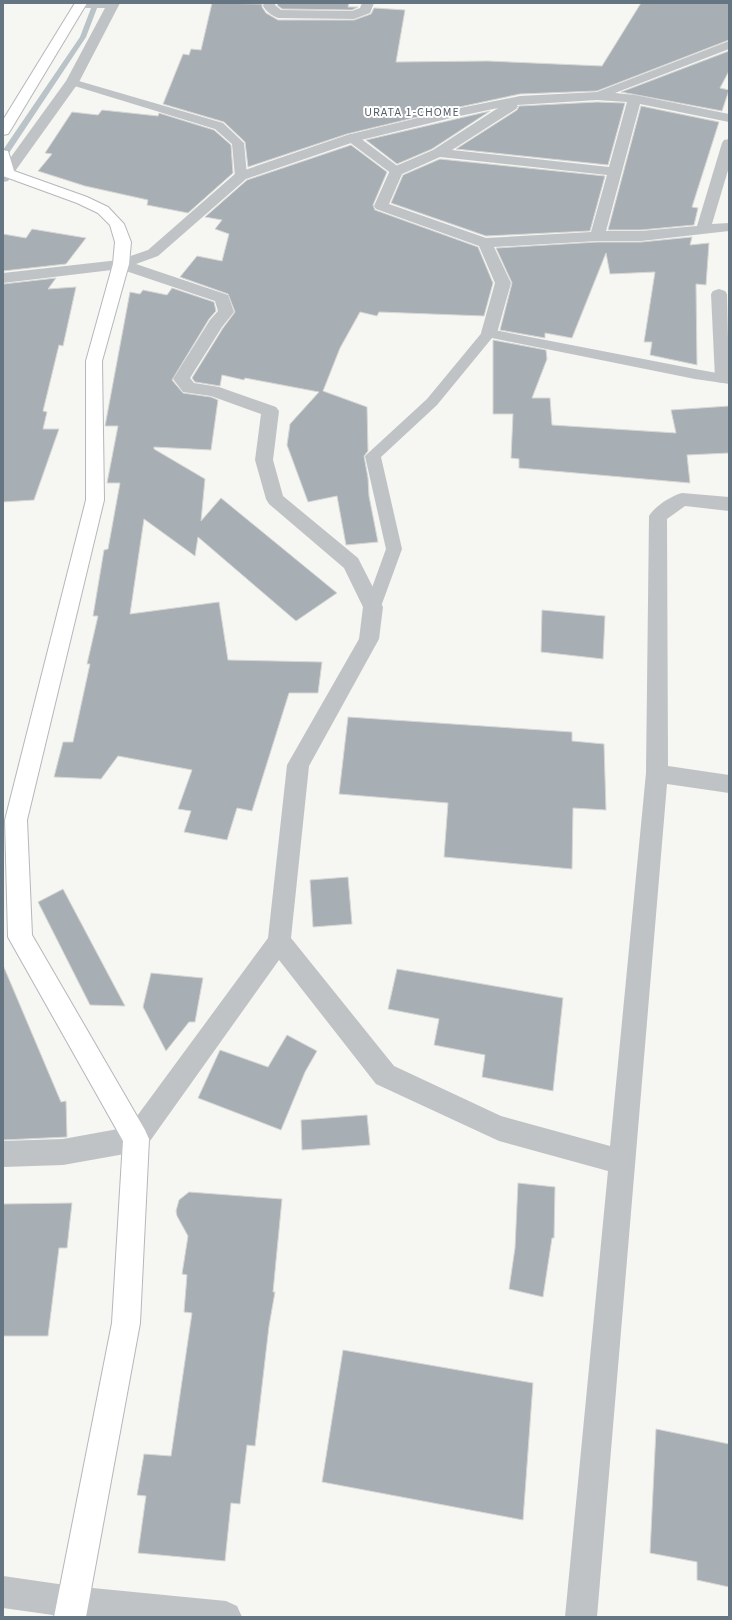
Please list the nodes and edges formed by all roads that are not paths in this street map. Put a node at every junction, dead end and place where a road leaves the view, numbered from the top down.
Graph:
1 (270, 3) edge
2 (368, 3) edge
3 (80, 4) edge
4 (113, 4) edge
5 (729, 45) edge
6 (72, 82) junction
7 (597, 96) junction
8 (520, 100) junction
9 (635, 100) junction
10 (729, 118) edge
11 (3, 131) edge
12 (352, 138) junction
13 (729, 143) edge
14 (438, 153) junction
15 (4, 168) edge
16 (396, 171) junction
17 (615, 172) junction
18 (242, 176) junction
19 (729, 227) edge
20 (703, 230) junction
21 (597, 236) junction
22 (485, 243) junction
23 (121, 264) junction
24 (3, 278) edge
25 (719, 294) dead end
26 (489, 333) junction
27 (726, 379) edge
28 (729, 504) edge
29 (373, 606) junction
30 (657, 773) junction
31 (729, 784) edge
32 (279, 941) junction
33 (136, 1139) junction
34 (3, 1154) edge
35 (622, 1162) junction
36 (3, 1592) edge
37 (71, 1610) edge
38 (226, 1617) edge
39 (581, 1617) edge

1 - 2 street
3 - 4 street
3 - 11 street
4 - 6 street
5 - 7 street
6 - 15 street
6 - 18 lane
7 - 8 street
7 - 9 street
8 - 12 street
8 - 14 street
9 - 10 street
9 - 17 street
12 - 16 lane
12 - 18 street
13 - 20 street
14 - 16 street
14 - 17 street
15 - 23 street
16 - 22 street
17 - 21 street
18 - 23 street
19 - 20 street
20 - 21 street
21 - 22 street
22 - 26 street
23 - 24 street
23 - 29 street
23 - 33 street
25 - 27 street
26 - 27 lane
26 - 29 lane
28 - 30 street
29 - 32 street
30 - 31 street
30 - 35 street
32 - 33 street
32 - 35 street
33 - 34 street
33 - 37 street
35 - 39 street
36 - 37 street
37 - 38 street

